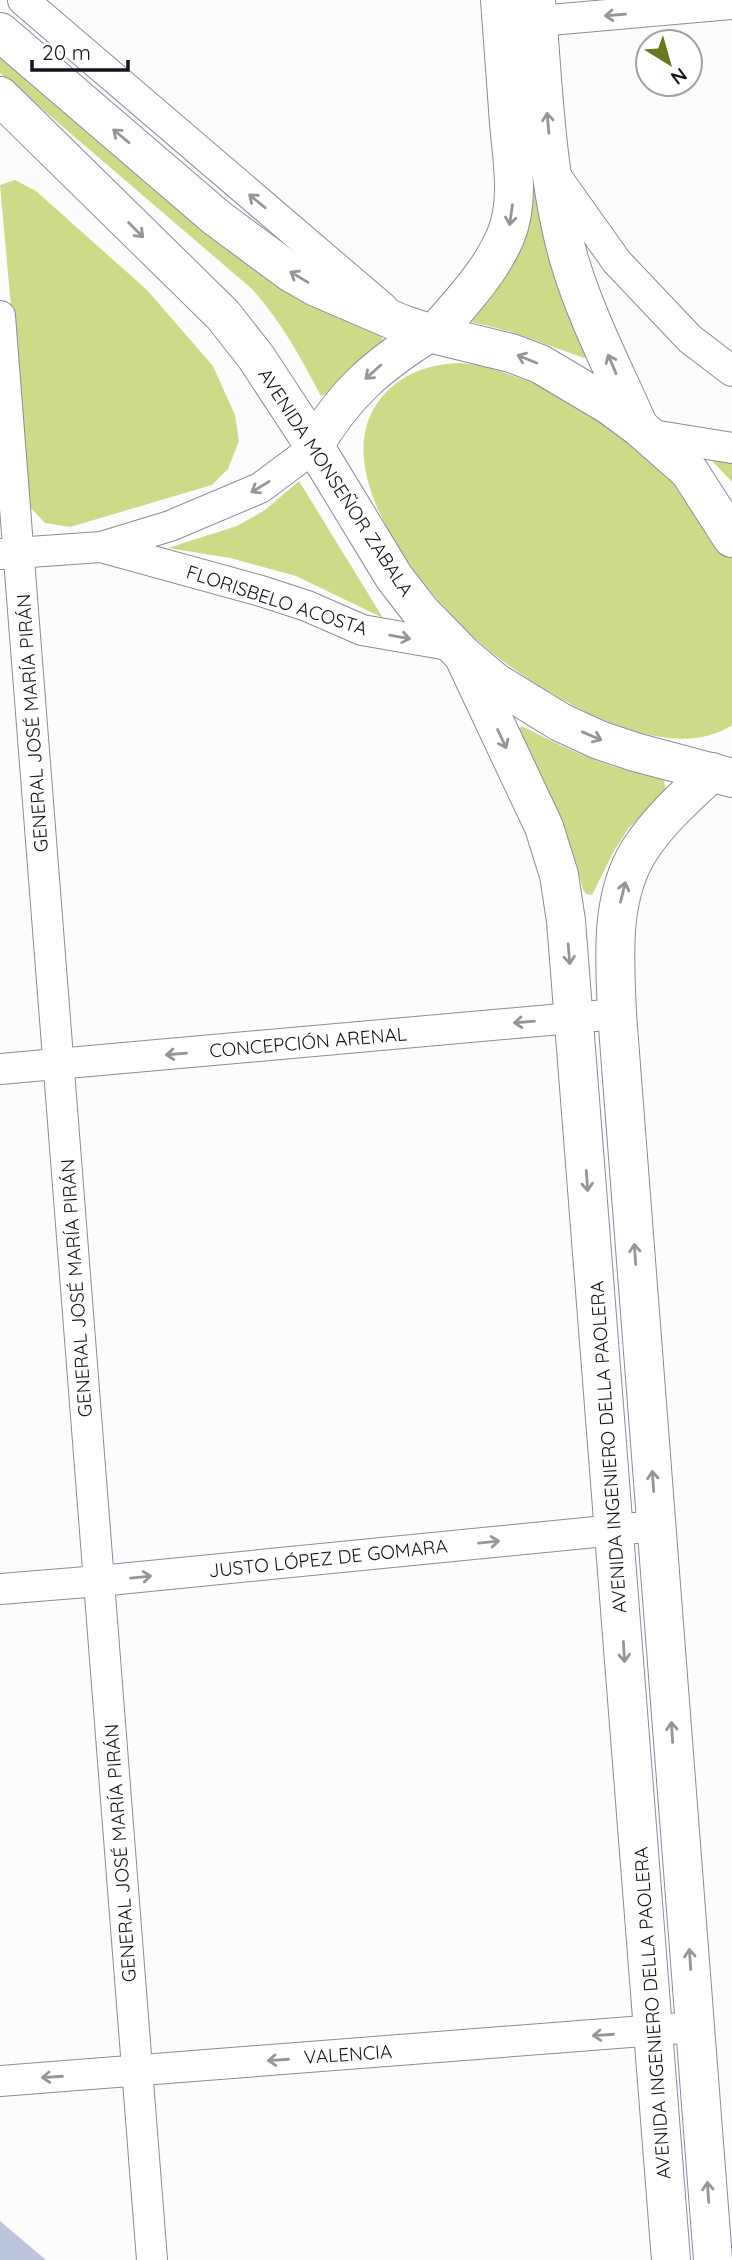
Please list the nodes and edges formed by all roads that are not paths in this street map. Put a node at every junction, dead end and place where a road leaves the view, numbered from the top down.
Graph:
1 (23, 0) edge
2 (732, 4) edge
3 (519, 11) edge
4 (0, 32) edge
5 (0, 96) edge
6 (552, 170) junction
7 (0, 316) edge
8 (422, 330) junction
9 (732, 371) edge
10 (643, 430) junction
11 (314, 446) junction
12 (732, 448) edge
13 (732, 538) edge
14 (101, 547) junction
15 (9, 554) edge
16 (458, 651) junction
17 (724, 772) edge
18 (617, 1014) junction
19 (575, 1018) junction
20 (58, 1065) junction
21 (0, 1069) edge
22 (656, 1526) junction
23 (614, 1529) junction
24 (99, 1581) junction
25 (0, 1589) edge
26 (695, 2027) junction
27 (653, 2031) junction
28 (137, 2071) junction
29 (0, 2081) edge
30 (152, 2260) edge
31 (671, 2260) edge
32 (713, 2260) edge

8 -> 1 street
2 -> 3 street
6 -> 3 main road
3 -> 8 main road
8 -> 4 main road
5 -> 11 main road, AVENIDA MONSEÑOR ZABALA
6 - 9 street
10 -> 6 main road
7 - 15 street, GENERAL JOSÉ MARÍA PIRÁN
10 -> 8 main road
8 -> 11 main road
10 - 12 street
10 - 13 main road
11 -> 14 street, FLORISBELO ACOSTA
11 - 16 main road, AVENIDA MONSEÑOR ZABALA
14 - 15 street, FLORISBELO ACOSTA
14 -> 16 street, FLORISBELO ACOSTA
15 - 20 street, GENERAL JOSÉ MARÍA PIRÁN
16 -> 17 main road, AVENIDA MONSEÑOR ZABALA
16 -> 19 main road, AVENIDA INGENIERO DELLA PAOLERA
18 -> 17 main road
18 - 19 street, CONCEPCIÓN ARENAL
22 -> 18 main road
19 -> 20 street, CONCEPCIÓN ARENAL
19 -> 23 main road, AVENIDA INGENIERO DELLA PAOLERA
20 - 21 street, CONCEPCIÓN ARENAL
20 - 24 street, GENERAL JOSÉ MARÍA PIRÁN
22 - 23 street, JUSTO LÓPEZ DE GOMARA
26 -> 22 main road
24 -> 23 street, JUSTO LÓPEZ DE GOMARA
23 -> 27 main road, AVENIDA INGENIERO DELLA PAOLERA
24 - 25 street, JUSTO LÓPEZ DE GOMARA
24 - 28 street, GENERAL JOSÉ MARÍA PIRÁN
26 - 27 street, VALENCIA
32 -> 26 main road
27 -> 28 street, VALENCIA
27 - 31 main road, AVENIDA INGENIERO DELLA PAOLERA
28 -> 29 street, VALENCIA
28 - 30 street, GENERAL JOSÉ MARÍA PIRÁN

